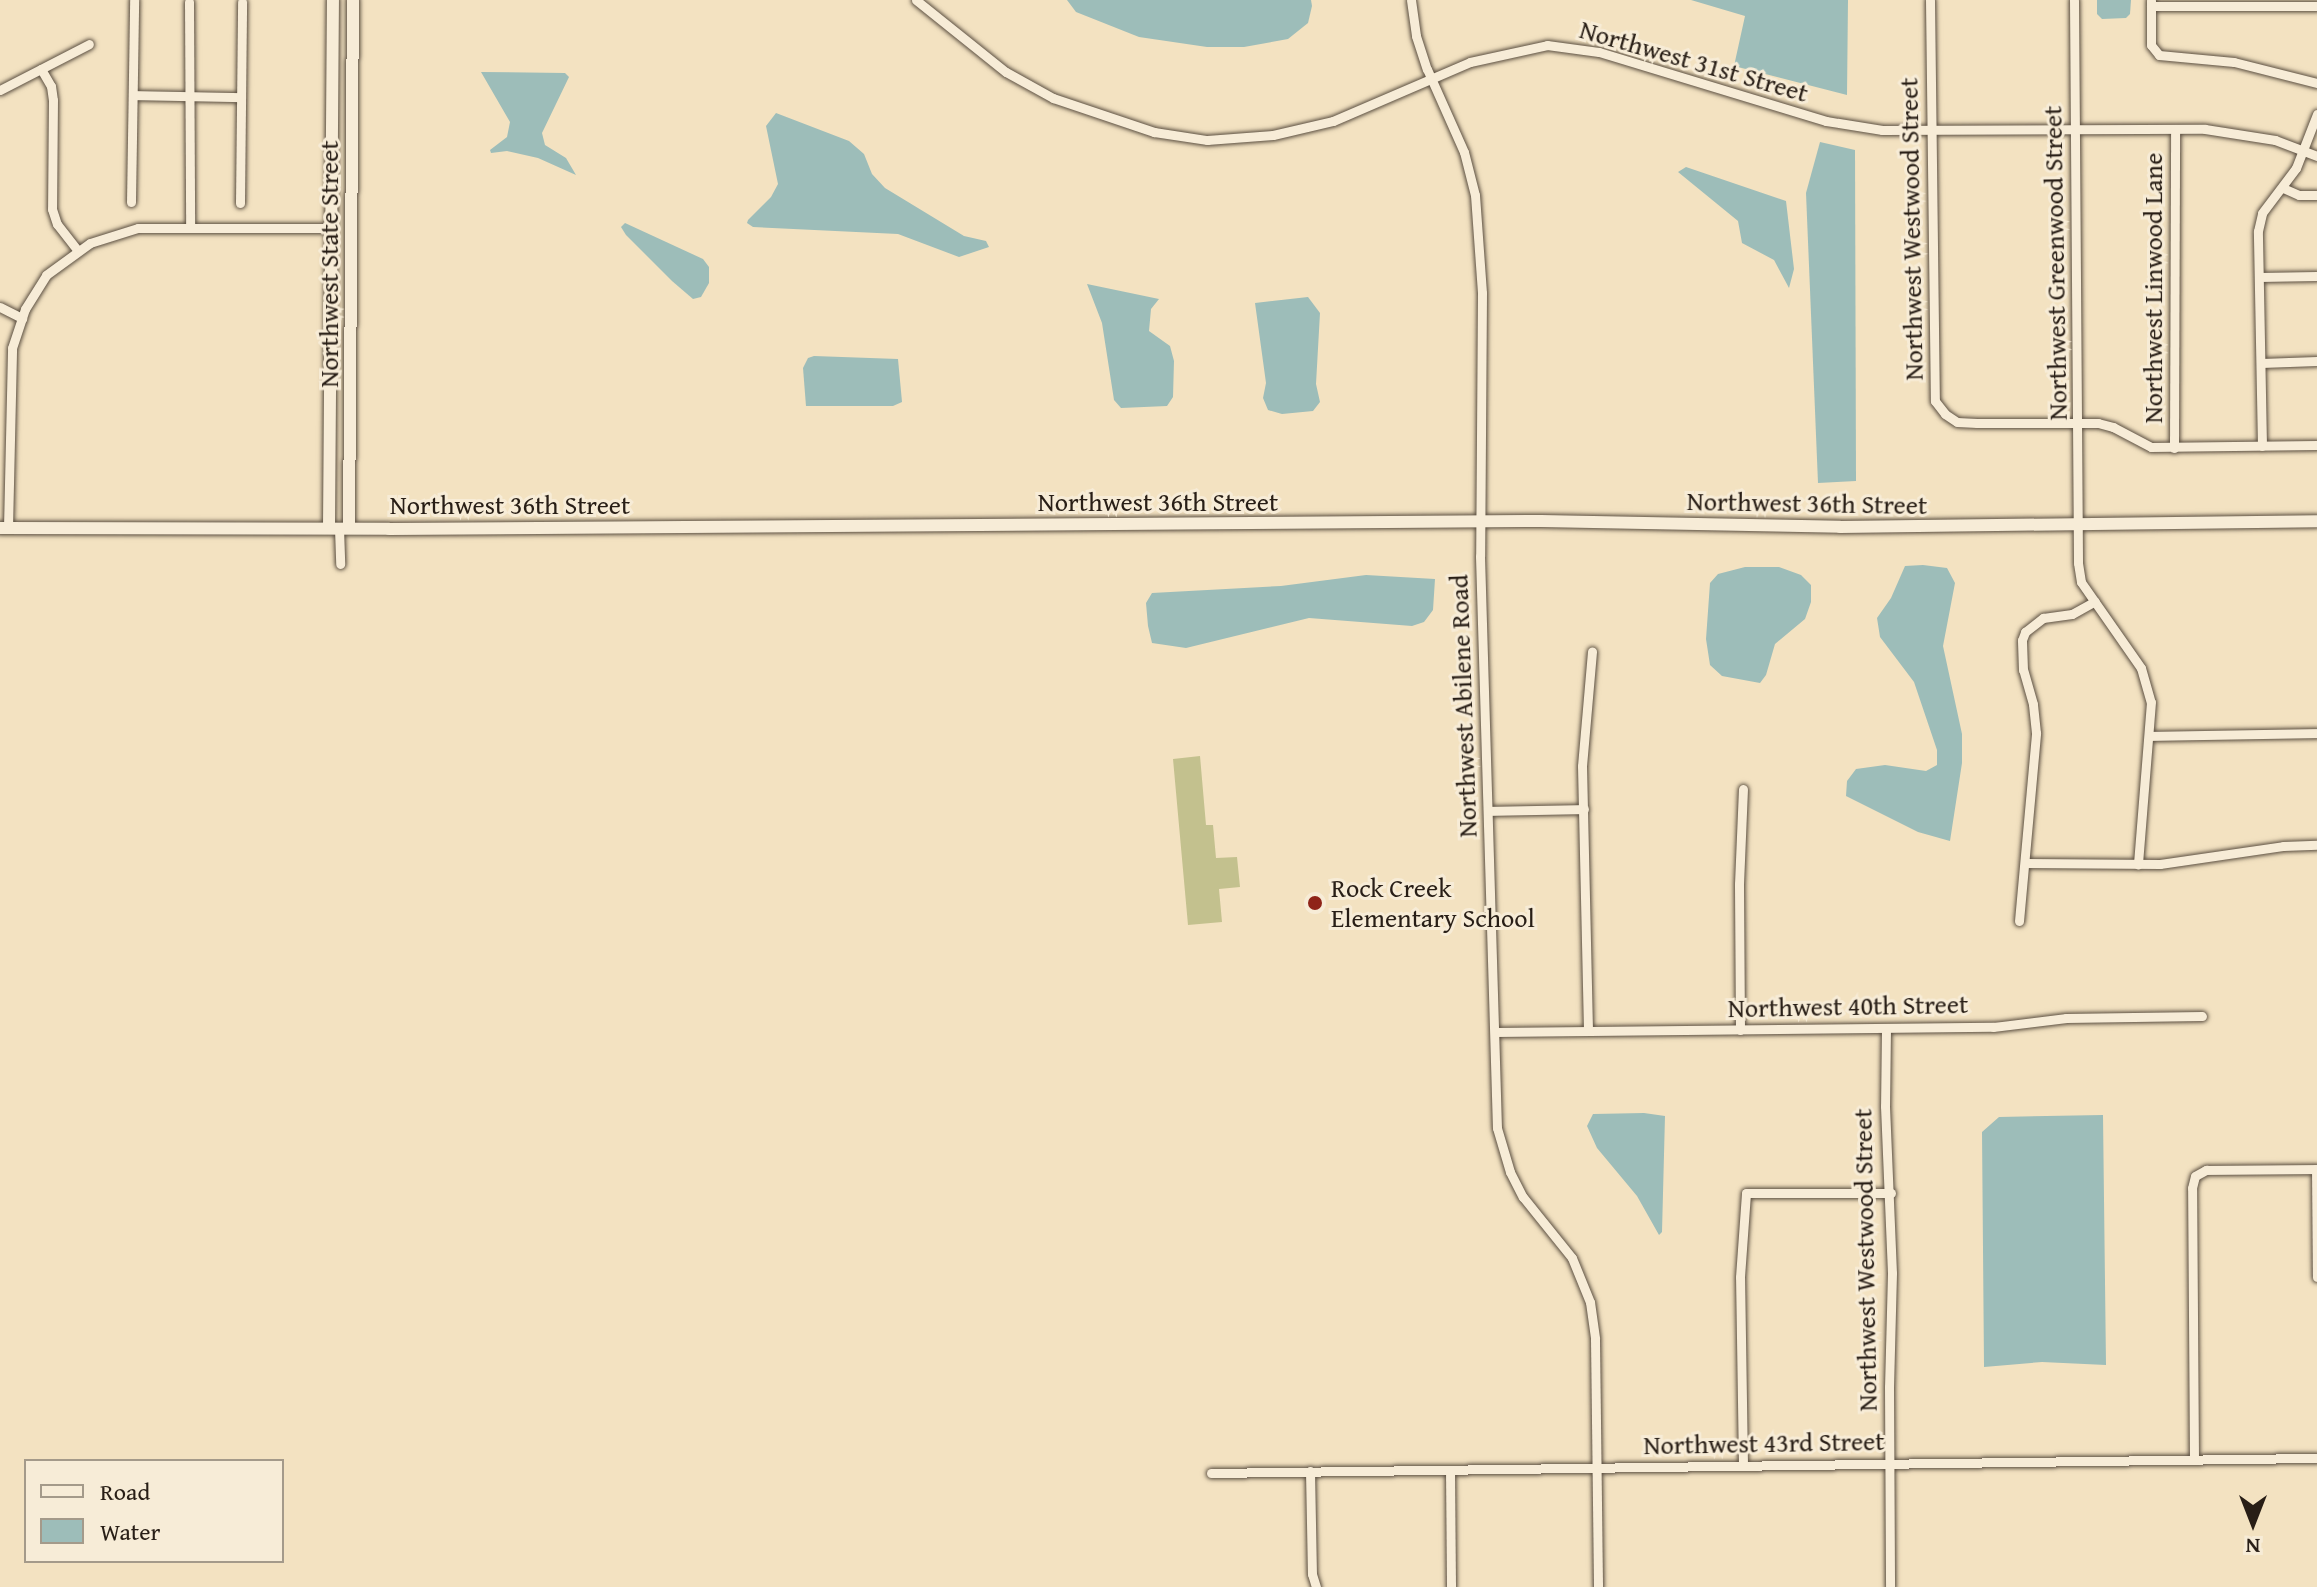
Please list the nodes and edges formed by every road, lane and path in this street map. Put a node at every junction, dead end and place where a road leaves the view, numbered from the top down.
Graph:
1 (134, 0) edge
2 (333, 0) edge
3 (353, 0) edge
4 (1411, 0) edge
5 (1930, 0) edge
6 (2074, 0) edge
7 (189, 2) dead end
8 (242, 2) edge
9 (922, 2) edge
10 (2151, 3) edge
11 (2317, 6) edge
12 (89, 44) dead end
13 (41, 69) junction
14 (1431, 80) junction
15 (2317, 83) edge
16 (0, 90) edge
17 (133, 95) junction
18 (189, 97) junction
19 (240, 97) junction
20 (2317, 114) edge
21 (2175, 129) junction
22 (2076, 130) junction
23 (1932, 131) junction
24 (2303, 150) junction
25 (2317, 156) edge
26 (2283, 188) junction
27 (2317, 195) edge
28 (131, 202) dead end
29 (240, 203) dead end
30 (190, 225) junction
31 (331, 228) junction
32 (77, 250) junction
33 (2317, 276) edge
34 (2259, 277) junction
35 (0, 307) edge
36 (22, 318) junction
37 (2317, 361) edge
38 (2261, 363) junction
39 (2078, 423) junction
40 (2317, 445) edge
41 (2262, 446) junction
42 (2174, 448) junction
43 (2317, 521) edge
44 (1480, 522) junction
45 (2079, 525) junction
46 (4, 528) edge
47 (339, 528) junction
48 (340, 564) dead end
49 (2095, 601) junction
50 (1592, 651) dead end
51 (2317, 733) edge
52 (2150, 736) junction
53 (1743, 789) dead end
54 (1584, 809) junction
55 (1488, 811) junction
56 (2317, 845) edge
57 (2025, 863) junction
58 (2138, 864) junction
59 (2019, 921) dead end
60 (2202, 1016) dead end
61 (1886, 1028) junction
62 (1588, 1030) junction
63 (1740, 1030) junction
64 (1495, 1032) junction
65 (2316, 1169) edge
66 (1891, 1193) junction
67 (2317, 1277) edge
68 (2317, 1458) edge
69 (2194, 1459) junction
70 (1889, 1463) junction
71 (1743, 1465) junction
72 (1596, 1469) junction
73 (1450, 1470) junction
74 (1310, 1471) junction
75 (1211, 1473) dead end
76 (1316, 1587) edge
77 (1451, 1587) edge
78 (1598, 1587) edge
79 (1890, 1587) edge

1 - 17 street
2 - 31 main road, Northwest State Street
3 - 47 main road, Northwest State Street
4 - 14 street, Northwest Abilene Road
5 - 23 street, Northwest Westwood Street
6 - 22 street, Northwest Greenwood Street
7 - 18 street
8 - 19 street
9 - 14 street, Northwest 31st Street
10 - 11 street
10 - 15 street
12 - 13 street
13 - 16 street
13 - 32 street
14 - 23 street, Northwest 31st Street
14 - 44 street, Northwest Abilene Road
17 - 18 street
17 - 28 street
18 - 19 street
18 - 30 street
19 - 29 street
20 - 24 street
21 - 22 street, Northwest 31st Street
21 - 24 street, Northwest 31st Street
21 - 42 street, Northwest Linwood Lane
22 - 23 street, Northwest 31st Street
22 - 39 street, Northwest Greenwood Street
23 - 39 street, Northwest Westwood Street
24 - 25 street, Northwest 31st Street
24 - 26 street
26 - 27 street
26 - 34 street
30 - 31 street
30 - 32 street
31 - 47 main road, Northwest State Street
32 - 36 street
33 - 34 street
34 - 38 street
35 - 36 street
36 - 46 street
37 - 38 street
38 - 41 street
39 - 42 street, Northwest Westwood Street
39 - 45 street, Northwest Greenwood Street
40 - 41 street, Northwest Westwood Street
41 - 42 street, Northwest Westwood Street
43 - 45 main road, Northwest 36th Street
44 - 45 main road, Northwest 36th Street
44 - 47 main road, Northwest 36th Street
44 - 55 street, Northwest Abilene Road
45 - 49 street
46 - 47 main road, Northwest 36th Street
47 - 48 street
49 - 52 street
49 - 57 street
50 - 54 street
51 - 52 street
52 - 58 street
53 - 63 street
54 - 55 street
54 - 62 street
55 - 64 street, Northwest Abilene Road
56 - 58 street
57 - 58 street
57 - 59 street
60 - 61 street, Northwest 40th Street
61 - 63 street, Northwest 40th Street
61 - 66 street, Northwest Westwood Street
62 - 63 street, Northwest 40th Street
62 - 64 street, Northwest 40th Street
64 - 72 street, Northwest Abilene Road
65 - 67 street
65 - 69 street
66 - 70 street, Northwest Westwood Street
66 - 71 street
68 - 69 street, Northwest 43rd Street
69 - 70 street, Northwest 43rd Street
70 - 71 street, Northwest 43rd Street
70 - 79 street, Northwest Westwood Street
71 - 72 street, Northwest 43rd Street
72 - 73 street, Northwest 43rd Street
72 - 78 street, Northwest Abilene Road
73 - 74 street, Northwest 43rd Street
73 - 77 street
74 - 75 street, Northwest 43rd Street
74 - 76 street

